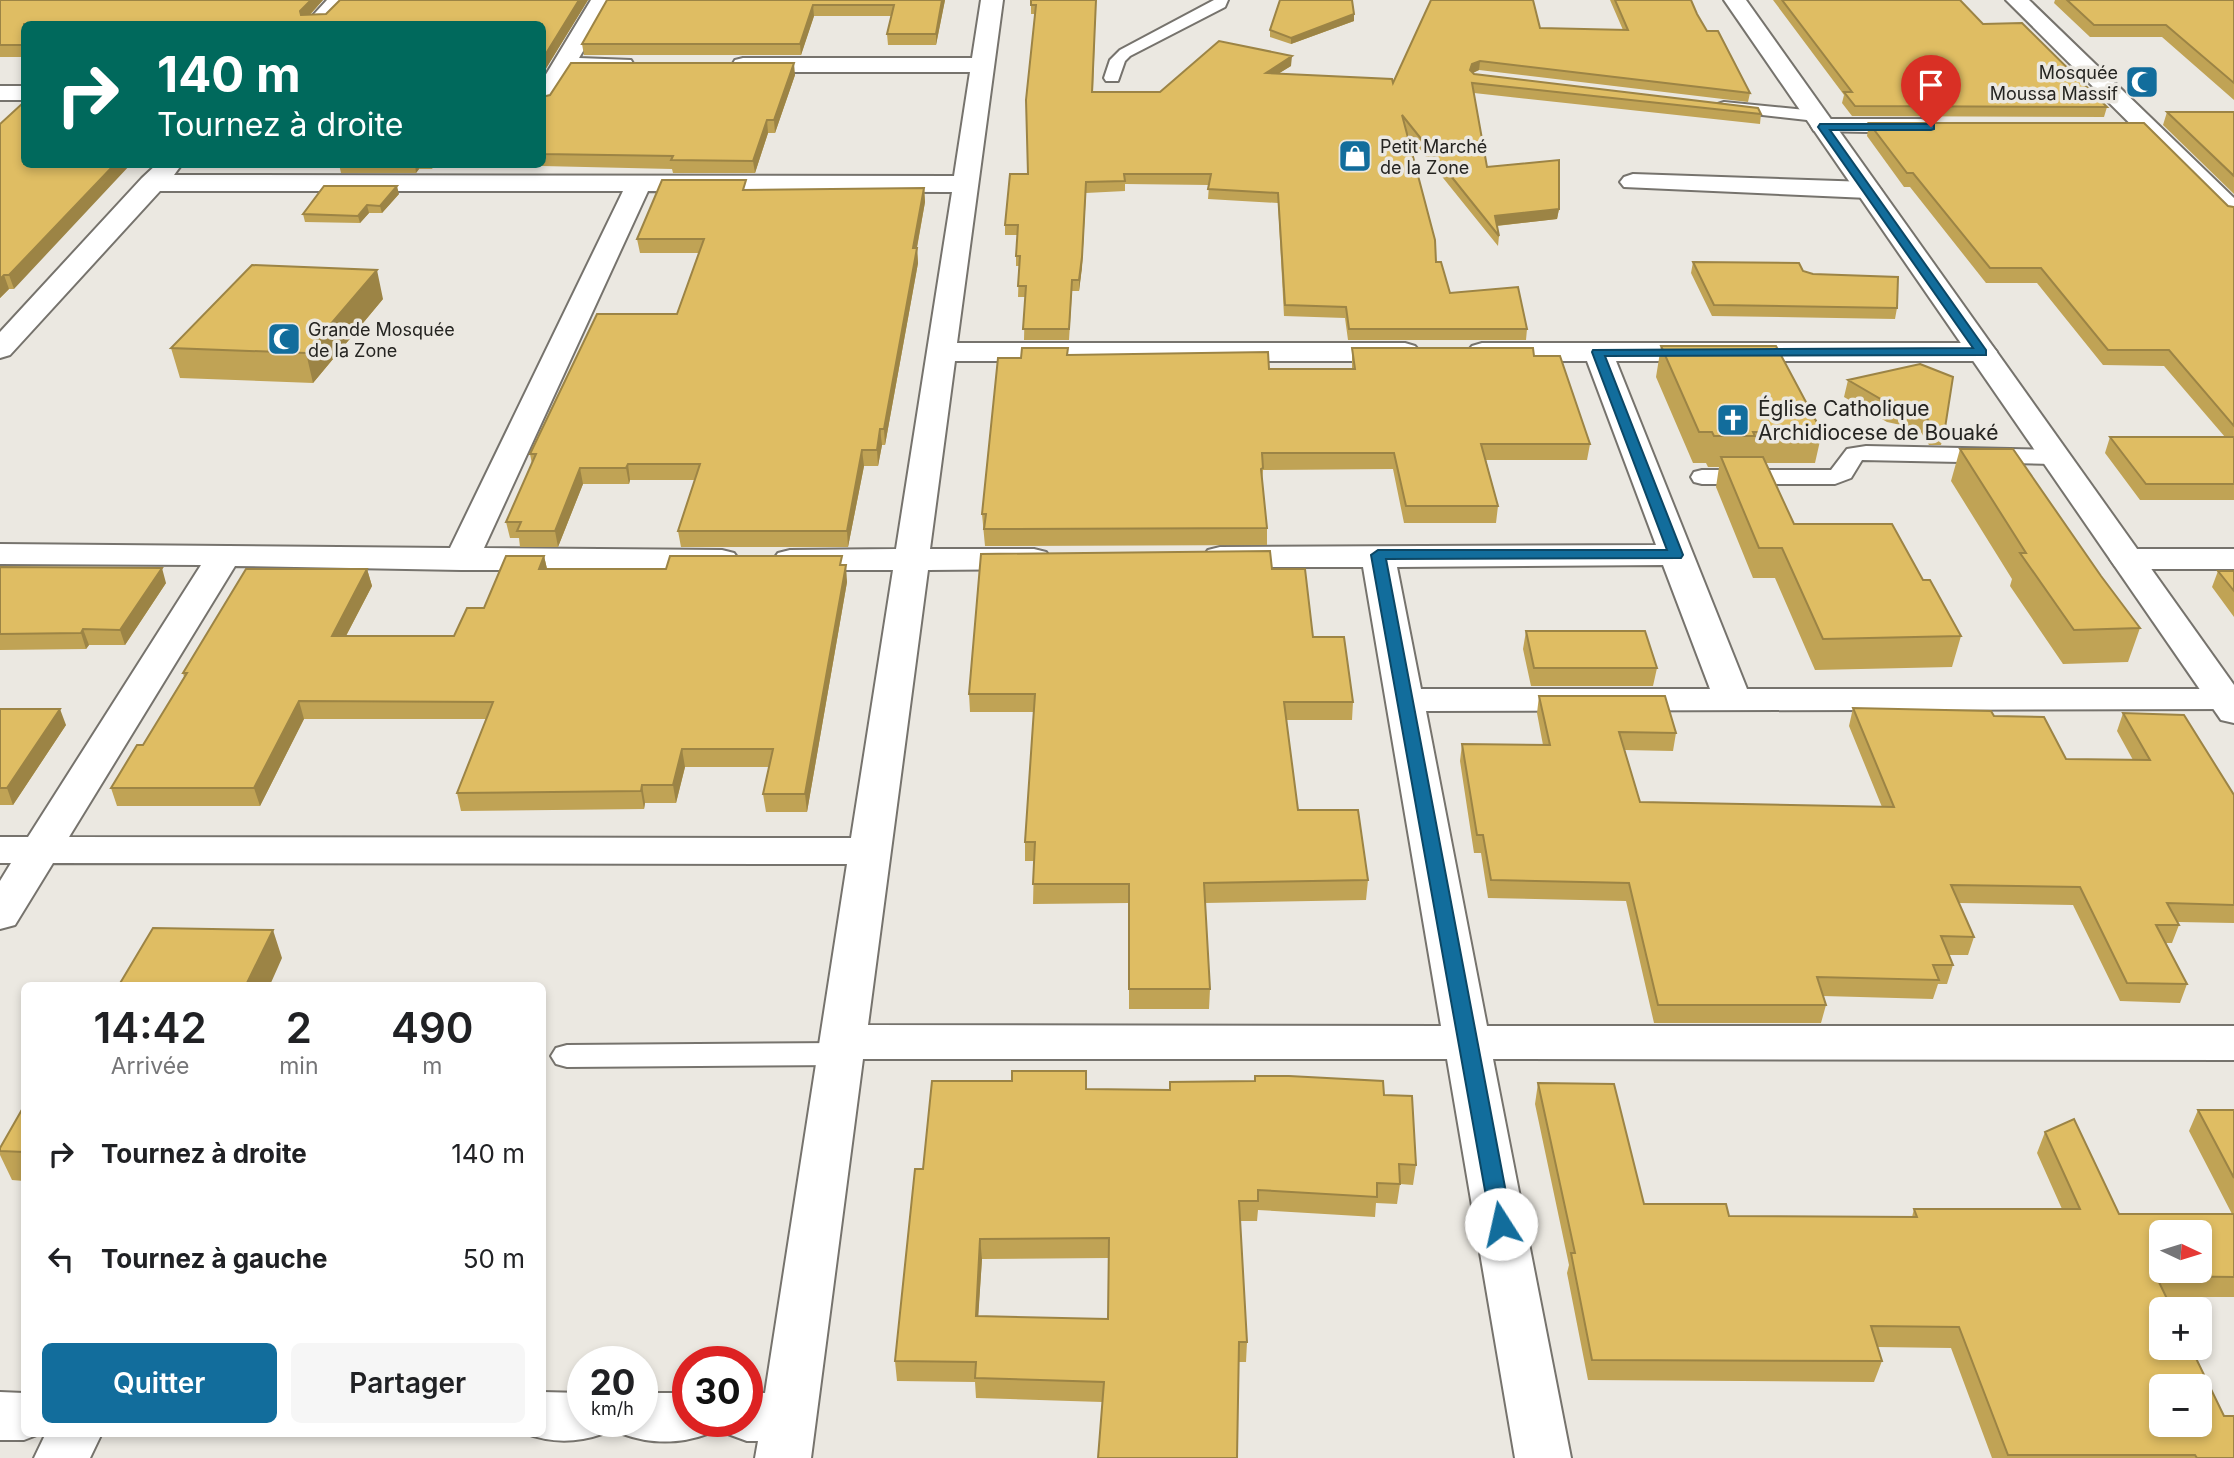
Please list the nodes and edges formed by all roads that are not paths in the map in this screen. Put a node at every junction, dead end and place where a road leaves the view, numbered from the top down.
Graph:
1 (339, 0) edge
2 (602, 0) edge
3 (992, 0) edge
4 (1221, 0) edge
5 (1735, 0) edge
6 (2017, 0) edge
7 (318, 21) edge
8 (564, 65) junction
9 (648, 65) edge
10 (717, 65) edge
11 (982, 65) junction
12 (1112, 78) dead end
13 (0, 93) edge
14 (21, 93) edge
15 (546, 94) edge
16 (1713, 106) edge
17 (1820, 121) junction
18 (1944, 127) edge
19 (2120, 127) edge
20 (2147, 127) junction
21 (167, 168) edge
22 (499, 174) edge
23 (1633, 182) dead end
24 (151, 183) junction
25 (639, 184) junction
26 (965, 184) junction
27 (1868, 190) junction
28 (2229, 202) edge
29 (0, 349) edge
30 (941, 352) junction
31 (1598, 352) junction
32 (1982, 352) junction
33 (2053, 457) junction
34 (1702, 477) dead end
35 (0, 554) edge
36 (225, 554) junction
37 (1378, 555) junction
38 (1676, 555) junction
39 (1186, 557) edge
40 (1062, 558) edge
41 (2127, 559) junction
42 (2234, 559) edge
43 (461, 560) junction
44 (911, 560) junction
45 (1404, 700) junction
46 (1733, 700) junction
47 (2230, 706) edge
48 (0, 850) edge
49 (40, 850) junction
50 (870, 851) junction
51 (0, 915) edge
52 (1469, 1043) junction
53 (2234, 1043) edge
54 (842, 1048) junction
55 (567, 1056) dead end
56 (0, 1416) edge
57 (21, 1416) edge
58 (546, 1416) edge
59 (567, 1416) edge
60 (773, 1430) edge
61 (72, 1437) edge
62 (62, 1458) edge
63 (1543, 1458) edge

1 - 7 street
2 - 8 street
3 - 11 street
4 - 12 lane
5 - 17 street
6 - 20 street
8 - 9 street
8 - 15 street
10 - 11 street
11 - 26 street
13 - 14 street
16 - 17 lane
17 - 18 street
17 - 27 street
19 - 20 street
20 - 28 street
21 - 24 street
22 - 24 street
22 - 25 street
23 - 27 street
24 - 29 street
25 - 26 street
25 - 43 street
26 - 30 street
27 - 32 street
30 - 31 street
30 - 44 street
31 - 32 street
31 - 38 street
32 - 33 street
33 - 34 lane
33 - 41 street
35 - 36 street
36 - 43 street
36 - 49 street
37 - 38 street
37 - 39 street
37 - 45 street
38 - 46 street
40 - 44 street
41 - 42 street
41 - 47 street
43 - 44 street
44 - 50 street
45 - 46 street
45 - 52 street
46 - 47 street
48 - 49 street
49 - 50 street
49 - 51 street
50 - 54 street
52 - 53 street
52 - 54 street
52 - 63 street
54 - 55 lane
54 - 60 street
56 - 57 street
58 - 59 street
61 - 62 street

